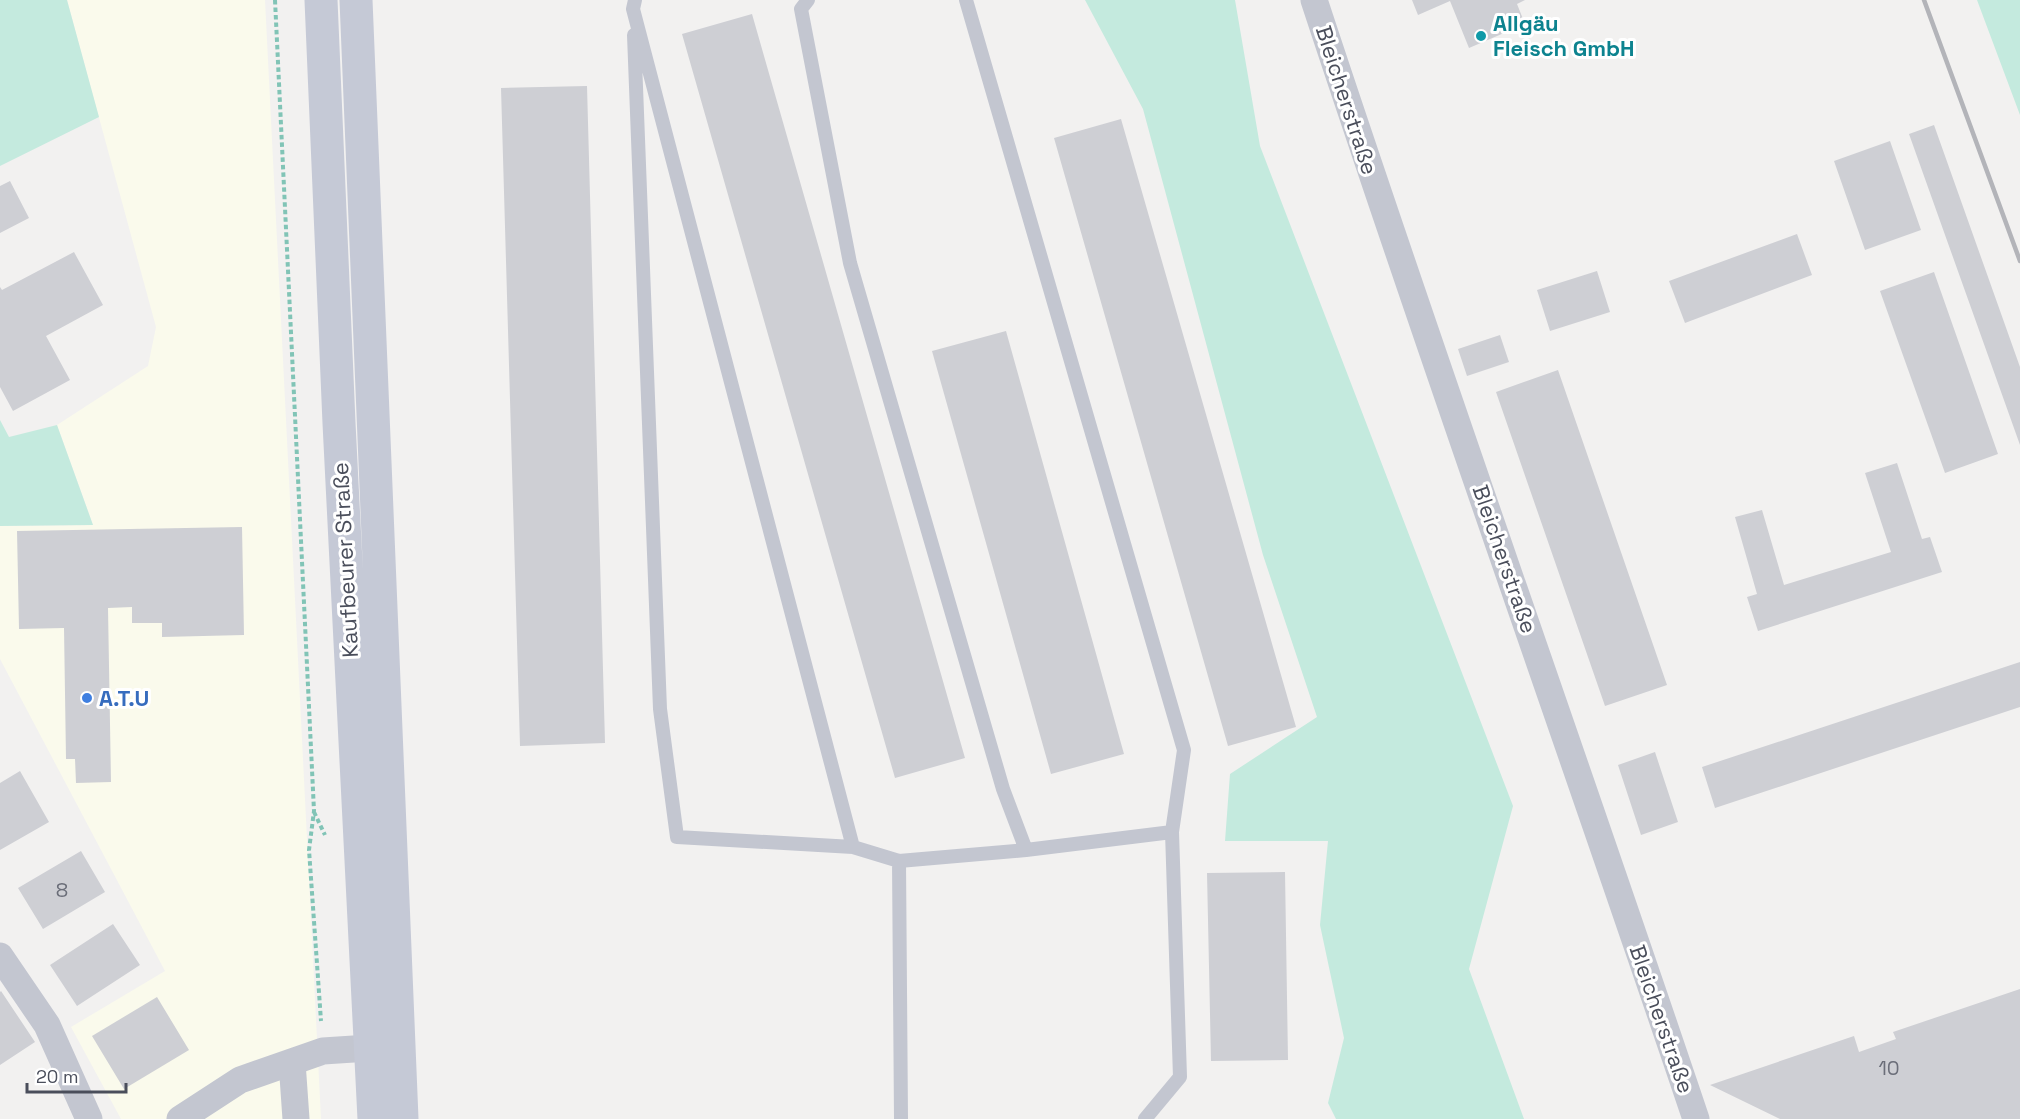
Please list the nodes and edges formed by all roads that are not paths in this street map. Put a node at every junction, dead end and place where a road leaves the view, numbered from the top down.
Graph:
1 (321, 0) edge
2 (356, 0) edge
3 (966, 0) edge
4 (1314, 0) edge
5 (801, 3) edge
6 (634, 4) edge
7 (1172, 832) junction
8 (853, 847) junction
9 (1026, 850) junction
10 (899, 861) junction
11 (0, 956) edge
12 (369, 1048) junction
13 (292, 1062) junction
14 (89, 1119) edge
15 (180, 1119) edge
16 (296, 1119) edge
17 (374, 1119) edge
18 (402, 1119) edge
19 (901, 1119) edge
20 (1145, 1119) edge
21 (1696, 1119) edge

1 - 12 main road, Kaufbeurer Straße
2 - 18 main road, Kaufbeurer Straße
3 - 7 lane
4 - 21 street, Bleicherstraße
5 - 9 lane
6 - 8 lane
6 - 8 lane
7 - 9 lane
7 - 20 lane
8 - 10 lane
9 - 10 lane
10 - 19 lane
11 - 14 street
12 - 13 street
12 - 17 main road, Kaufbeurer Straße
13 - 15 street
13 - 16 street

